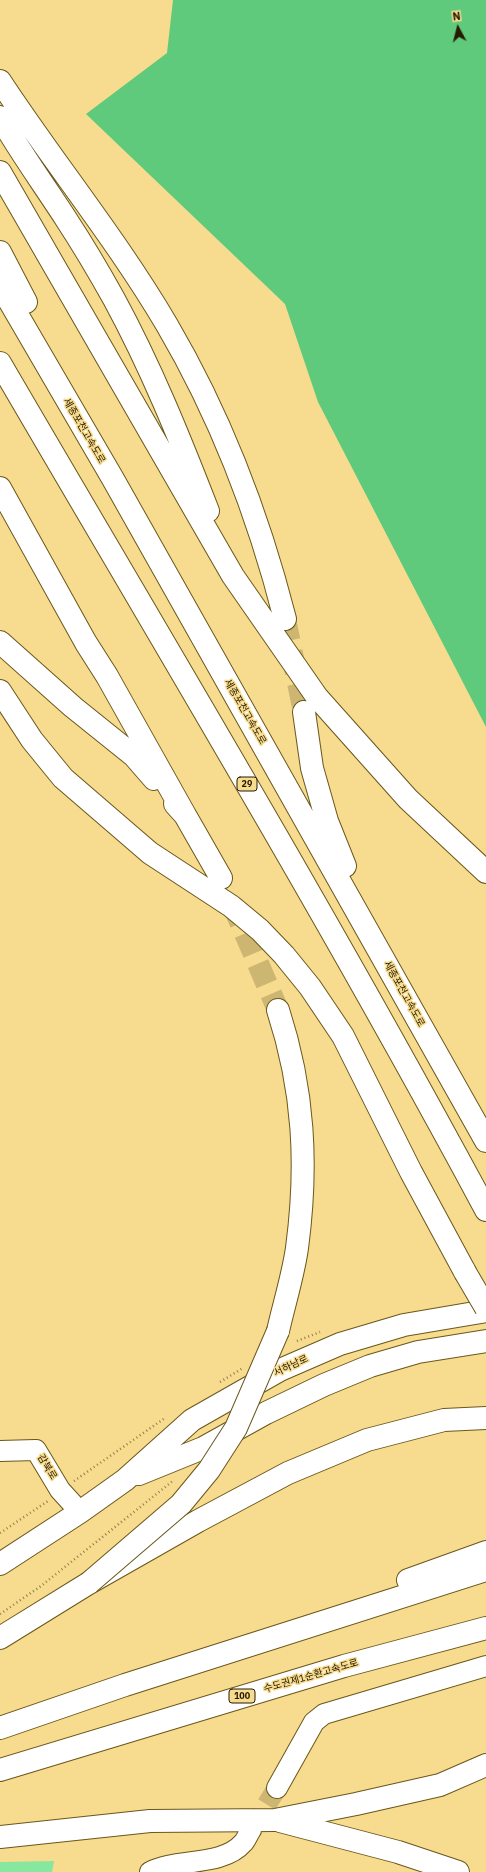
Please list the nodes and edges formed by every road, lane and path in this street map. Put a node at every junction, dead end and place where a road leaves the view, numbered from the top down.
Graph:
1 (0, 81) edge
2 (0, 117) edge
3 (0, 172) edge
4 (0, 252) edge
5 (0, 285) edge
6 (0, 363) edge
7 (113, 479) junction
8 (0, 488) edge
9 (233, 576) junction
10 (285, 619) tunnel mouth
11 (0, 642) edge
12 (0, 691) edge
13 (304, 712) tunnel mouth
14 (185, 815) junction
15 (486, 872) edge
16 (221, 878) dead end
17 (371, 935) junction
18 (278, 1010) tunnel mouth
19 (486, 1141) edge
20 (486, 1210) edge
21 (486, 1310) edge
22 (486, 1341) edge
23 (486, 1418) edge
24 (0, 1451) edge
25 (125, 1480) junction
26 (80, 1512) junction
27 (486, 1552) edge
28 (0, 1564) edge
29 (486, 1570) edge
30 (89, 1583) junction
31 (486, 1628) edge
32 (0, 1638) edge
33 (486, 1666) edge
34 (125, 1685) junction
35 (0, 1728) edge
36 (486, 1765) edge
37 (0, 1770) edge
38 (277, 1788) tunnel mouth
39 (275, 1820) junction
40 (251, 1830) tunnel mouth
41 (0, 1837) edge
42 (150, 1872) edge
43 (458, 1872) edge

1 - 10 main road
2 - 9 main road
3 - 9 main road
4 - 7 main road
5 - 7 main road, 세종포천고속도로
6 - 20 main road, 29
7 - 17 main road, 세종포천고속도로
8 - 14 main road
9 - 15 main road
11 - 14 main road
12 - 21 main road, bridge
13 - 17 main road
14 - 16 main road
17 - 19 main road, 세종포천고속도로
18 - 30 main road, bridge
21 - 25 main road, 서하남로
22 - 25 main road, 서하남로
23 - 30 main road, bridge
24 - 26 street, 감북로
25 - 26 main road, 서하남로
26 - 28 main road, 서하남로
27 - 34 main road
29 - 34 main road
30 - 32 main road
31 - 37 main road, 수도권제1순환고속도로 / 100
33 - 38 street
34 - 35 main road
36 - 39 main road
39 - 41 main road
39 - 43 main road
40 - 42 street

